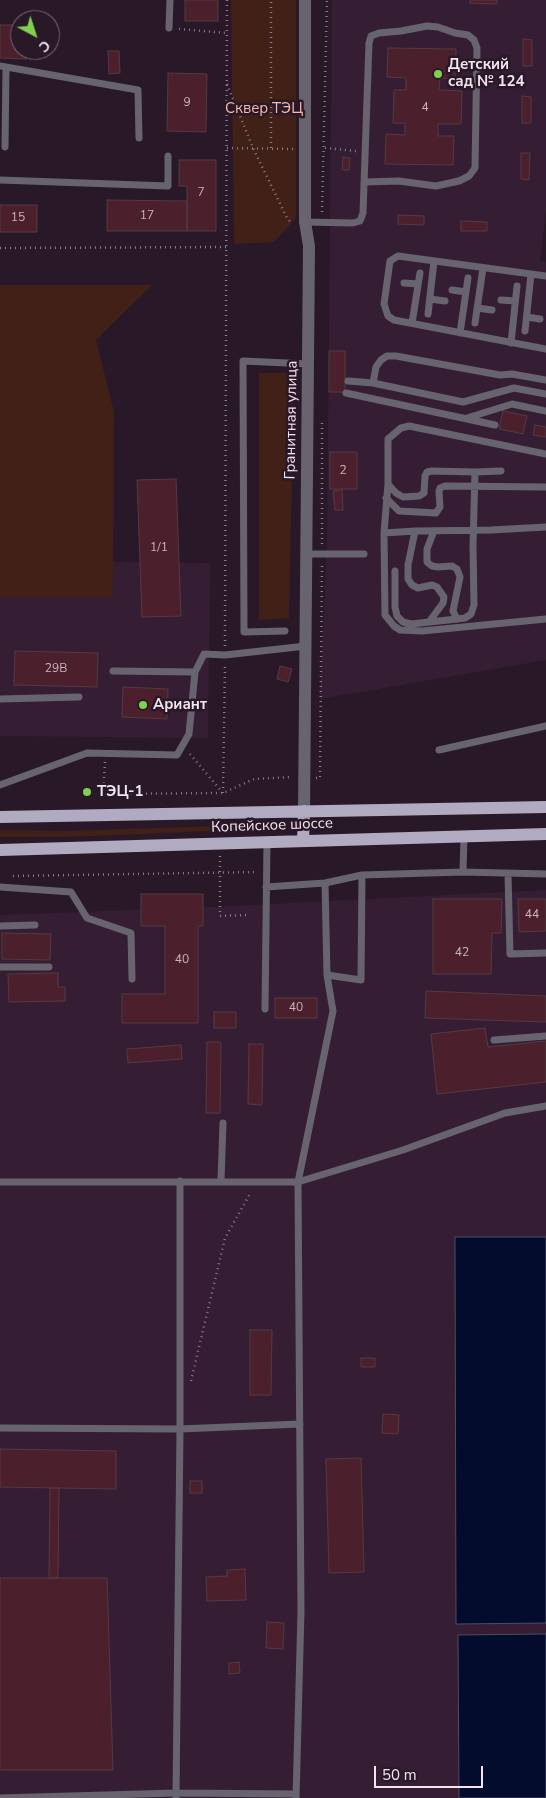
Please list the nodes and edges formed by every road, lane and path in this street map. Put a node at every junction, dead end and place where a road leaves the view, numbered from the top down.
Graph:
1 (170, 0) edge
2 (227, 0) edge
3 (272, 0) edge
4 (305, 0) edge
5 (169, 28) joint
6 (227, 34) junction
7 (3, 67) edge
8 (227, 83) junction
9 (139, 138) dead end
10 (6, 147) dead end
11 (227, 148) junction
12 (253, 148) junction
13 (271, 148) junction
14 (324, 148) dead end
15 (304, 150) junction
16 (365, 152) junction
17 (168, 156) dead end
18 (0, 180) edge
19 (364, 182) junction
20 (298, 224) junction
21 (227, 247) junction
22 (0, 248) edge
23 (434, 261) junction
24 (483, 268) junction
25 (420, 273) dead end
26 (531, 274) junction
27 (546, 276) edge
28 (468, 278) dead end
29 (404, 283) dead end
30 (418, 284) junction
31 (517, 286) dead end
32 (452, 290) dead end
33 (466, 292) junction
34 (430, 299) junction
35 (501, 300) dead end
36 (445, 301) dead end
37 (515, 301) junction
38 (477, 308) junction
39 (492, 310) dead end
40 (428, 314) dead end
41 (526, 317) junction
42 (540, 319) dead end
43 (412, 323) junction
44 (475, 323) dead end
45 (525, 331) dead end
46 (460, 333) junction
47 (511, 343) junction
48 (546, 349) edge
49 (309, 364) junction
50 (546, 380) edge
51 (348, 381) dead end
52 (373, 383) junction
53 (346, 393) dead end
54 (546, 394) edge
55 (546, 411) edge
56 (466, 418) junction
57 (495, 425) dead end
58 (546, 454) edge
59 (501, 471) dead end
60 (475, 472) junction
61 (388, 484) junction
62 (475, 487) junction
63 (546, 487) edge
64 (386, 498) junction
65 (546, 527) edge
66 (415, 531) junction
67 (434, 531) junction
68 (474, 531) junction
69 (384, 533) junction
70 (306, 554) junction
71 (364, 554) dead end
72 (395, 572) dead end
73 (457, 619) junction
74 (546, 619) edge
75 (429, 622) junction
76 (285, 631) dead end
77 (306, 646) junction
78 (225, 655) junction
79 (114, 671) dead end
80 (195, 672) junction
81 (80, 697) dead end
82 (0, 699) edge
83 (546, 726) edge
84 (183, 745) junction
85 (439, 750) dead end
86 (105, 753) junction
87 (0, 786) edge
88 (223, 793) junction
89 (546, 807) edge
90 (304, 811) junction
91 (0, 817) edge
92 (546, 834) edge
93 (464, 836) junction
94 (303, 841) junction
95 (267, 842) junction
96 (220, 844) junction
97 (0, 850) edge
98 (266, 872) junction
99 (464, 872) junction
100 (221, 873) junction
101 (508, 874) junction
102 (546, 874) edge
103 (362, 875) junction
104 (10, 876) dead end
105 (325, 883) junction
106 (0, 887) edge
107 (266, 887) junction
108 (246, 916) dead end
109 (35, 925) dead end
110 (0, 926) edge
111 (546, 953) edge
112 (0, 967) edge
113 (49, 967) dead end
114 (327, 975) junction
115 (132, 979) dead end
116 (265, 1009) dead end
117 (546, 1036) edge
118 (494, 1040) dead end
119 (546, 1106) edge
120 (223, 1123) dead end
121 (180, 1181) junction
122 (0, 1182) edge
123 (221, 1182) junction
124 (256, 1182) junction
125 (298, 1182) junction
126 (191, 1382) dead end
127 (300, 1424) junction
128 (0, 1428) edge
129 (180, 1429) junction
130 (176, 1796) edge
131 (296, 1796) edge
132 (0, 1798) edge

1 - 5 lane
2 - 6 path
3 - 13 path
4 - 15 street, Гранитная улица
5 - 6 path
6 - 8 path
7 - 9 lane
7 - 10 lane
8 - 11 path
8 - 12 path
11 - 12 path
11 - 21 path
12 - 13 path
12 - 20 path
13 - 15 path
14 - 16 path
15 - 20 street, Гранитная улица
16 - 19 lane
16 - 19 lane
17 - 18 lane
19 - 20 lane
20 - 49 street, Гранитная улица
21 - 22 path
21 - 78 path
23 - 24 lane
23 - 34 lane
23 - 43 lane
24 - 26 lane
24 - 38 lane
25 - 30 lane
26 - 27 lane
26 - 41 lane
28 - 33 lane
29 - 30 lane
30 - 43 lane
31 - 37 lane
32 - 33 lane
33 - 46 lane
34 - 36 lane
34 - 40 lane
35 - 37 lane
37 - 47 lane
38 - 39 lane
38 - 44 lane
41 - 42 lane
41 - 45 lane
43 - 46 lane
46 - 47 lane
47 - 48 lane
49 - 70 street, Гранитная улица
49 - 76 lane
50 - 52 lane
51 - 52 lane
52 - 54 lane
53 - 56 lane
55 - 56 lane
56 - 57 lane
58 - 61 lane
59 - 60 lane
60 - 61 lane
60 - 62 lane
61 - 64 lane
62 - 63 lane
62 - 64 lane
62 - 68 lane
64 - 69 lane
65 - 68 lane
66 - 67 lane
66 - 69 lane
66 - 75 lane
67 - 68 lane
67 - 73 lane
68 - 73 lane
69 - 74 lane
70 - 71 lane
70 - 77 street, Гранитная улица
72 - 75 lane
73 - 75 lane
77 - 78 lane
77 - 90 street, Гранитная улица
78 - 80 lane
78 - 88 path
79 - 80 lane
80 - 84 lane
81 - 82 lane
83 - 85 lane
84 - 86 lane
84 - 88 path
86 - 87 lane
86 - 88 path
89 - 90 main road, Копейское шоссе
90 - 91 main road, Копейское шоссе
90 - 94 main road, Гранитная улица
92 - 93 main road, Копейское шоссе
93 - 94 main road, Копейское шоссе
93 - 99 lane
94 - 95 main road, Копейское шоссе
95 - 96 main road, Копейское шоссе
95 - 98 lane
96 - 97 main road, Копейское шоссе
96 - 100 path
98 - 100 path
98 - 107 lane
99 - 101 lane
99 - 103 lane
100 - 104 path
100 - 108 path
101 - 102 lane
101 - 111 lane
103 - 105 lane
103 - 114 lane
105 - 107 lane
105 - 114 lane
106 - 115 lane
107 - 116 lane
109 - 110 lane
112 - 113 lane
114 - 125 lane
117 - 118 lane
119 - 125 lane
120 - 123 lane
121 - 122 lane
121 - 123 lane
121 - 129 lane
123 - 124 lane
124 - 125 lane
124 - 126 path
125 - 127 lane
127 - 129 lane
127 - 131 lane
128 - 129 lane
129 - 130 lane
130 - 131 lane
130 - 132 lane

